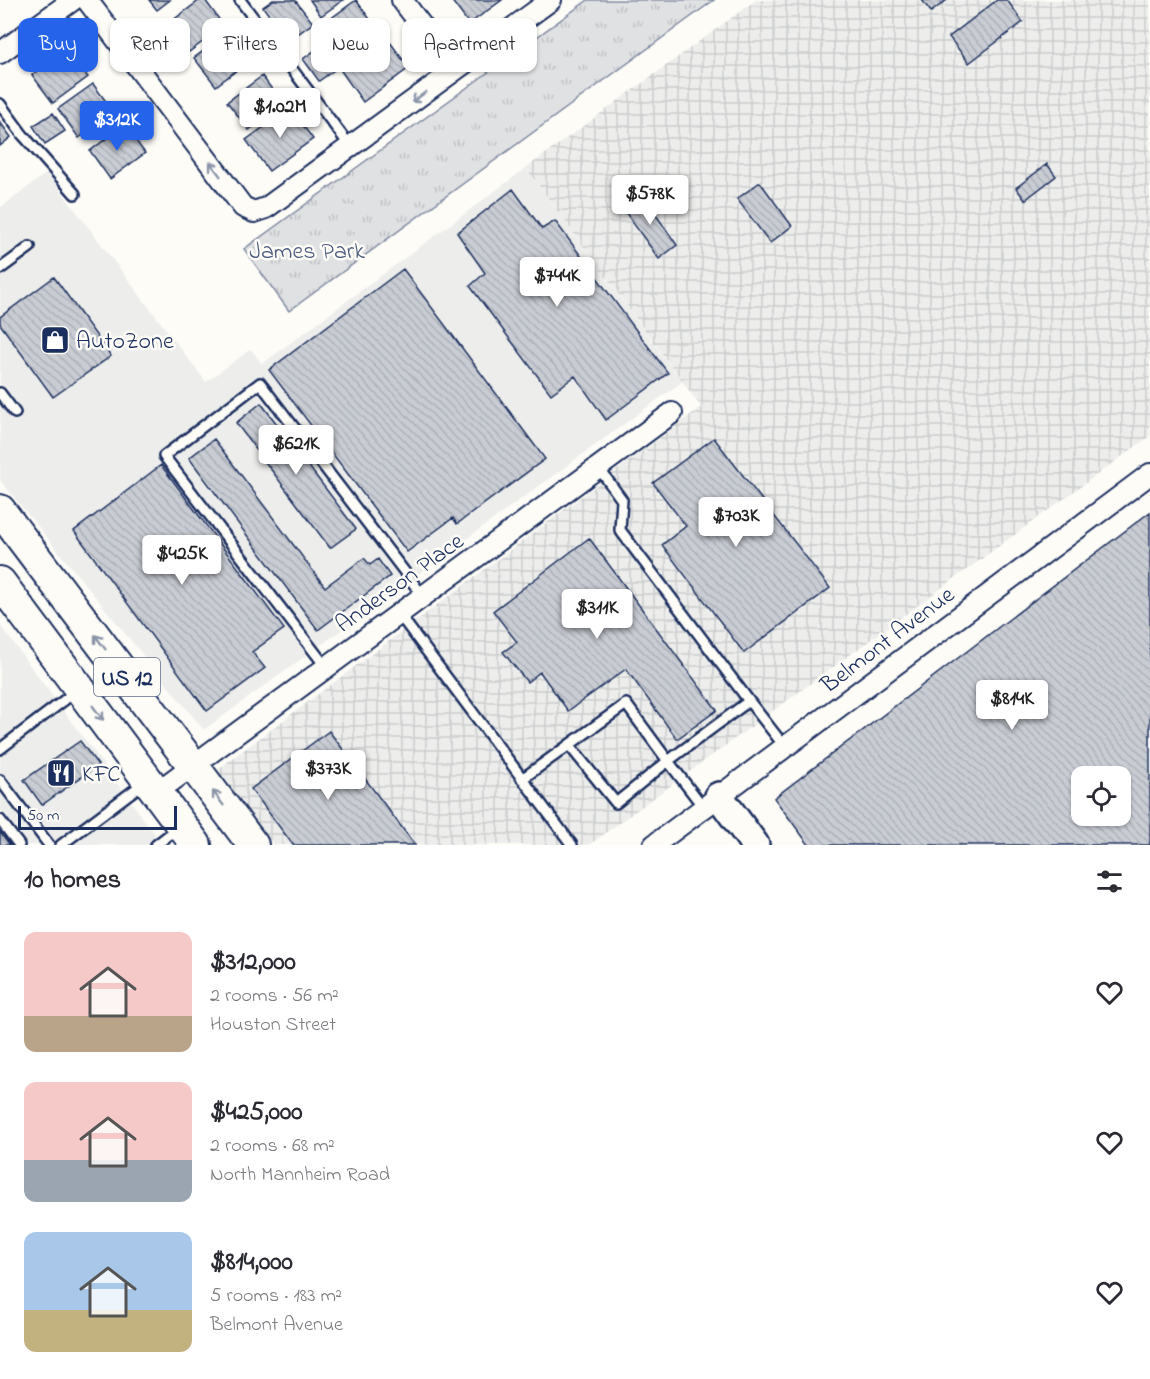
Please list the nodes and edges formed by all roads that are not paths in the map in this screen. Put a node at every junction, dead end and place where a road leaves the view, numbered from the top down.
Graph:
1 (73, 0) edge
2 (87, 0) edge
3 (240, 0) edge
4 (402, 0) edge
5 (551, 0) edge
6 (416, 18) edge
7 (526, 18) edge
8 (0, 53) edge
9 (452, 72) edge
10 (0, 104) edge
11 (350, 146) junction
12 (75, 194) dead end
13 (30, 247) dead end
14 (0, 268) edge
15 (0, 393) edge
16 (15, 413) dead end
17 (672, 413) dead end
18 (598, 467) junction
19 (1150, 474) edge
20 (3, 520) edge
21 (0, 582) edge
22 (423, 596) junction
23 (399, 613) junction
24 (326, 667) junction
25 (79, 688) junction
26 (749, 701) junction
27 (569, 745) junction
28 (785, 747) junction
29 (0, 749) edge
30 (668, 761) junction
31 (193, 765) junction
32 (522, 779) junction
33 (0, 780) edge
34 (152, 786) junction
35 (711, 802) junction
36 (0, 819) edge
37 (189, 835) edge
38 (19, 845) edge
39 (49, 845) edge
40 (61, 845) edge
41 (156, 845) edge
42 (253, 845) edge
43 (572, 845) edge
44 (654, 845) edge
45 (755, 845) edge

1 - 8 street
11 -> 2 street
3 - 11 lane
4 - 6 street
5 - 7 street
9 -> 11 street
10 - 12 lane
13 - 14 lane
15 - 16 lane
17 - 18 street, Anderson Place
18 - 22 street, Anderson Place
18 - 26 lane
19 - 28 street, Belmont Avenue
31 -> 20 main road, US 12
21 - 25 main road, US 12
22 - 23 street, Anderson Place
22 - 24 lane
23 - 24 street, Anderson Place
23 - 32 lane
24 - 31 street, Anderson Place
25 - 29 lane
25 -> 34 main road, US 12
26 - 28 lane
26 - 30 lane
27 - 30 lane
27 - 30 lane
27 - 32 lane
28 - 35 street, Belmont Avenue
30 - 35 lane
31 - 34 street, Anderson Place
42 -> 31 main road, US 12
32 - 43 lane
33 - 39 lane
34 - 37 main road, US 12
34 - 40 lane
35 - 44 street, Belmont Avenue
35 - 45 main road
36 - 38 lane
37 - 41 lane

